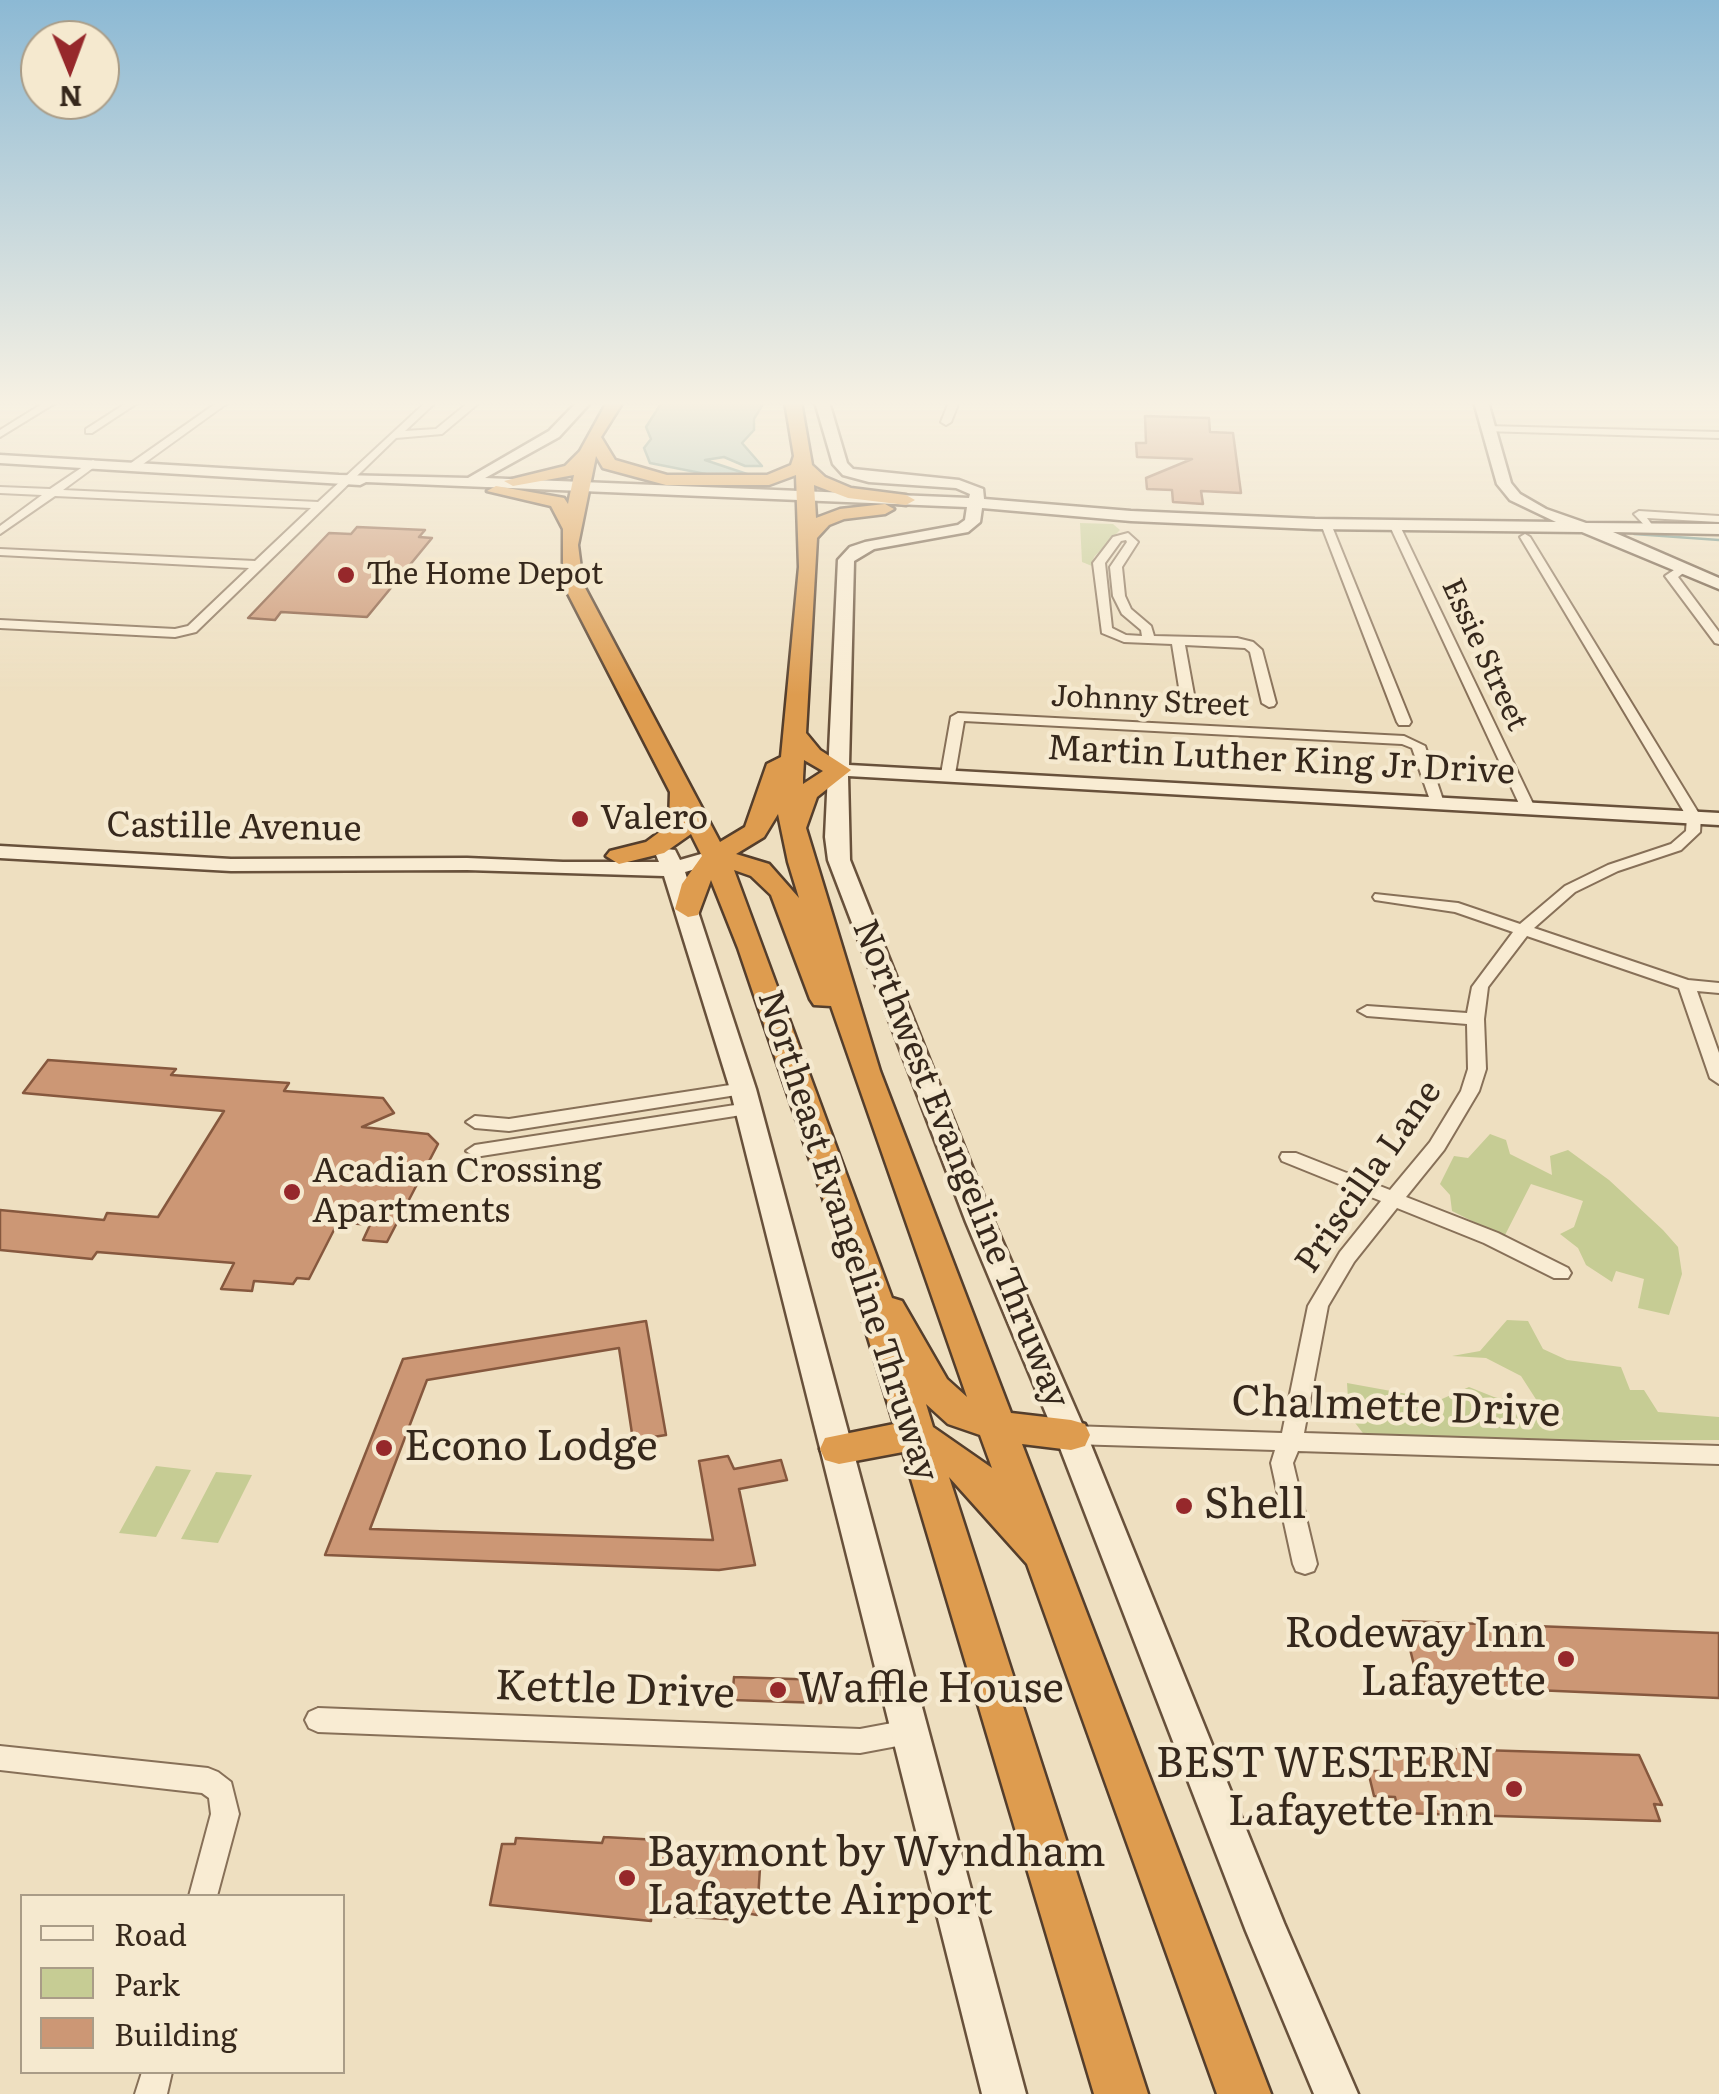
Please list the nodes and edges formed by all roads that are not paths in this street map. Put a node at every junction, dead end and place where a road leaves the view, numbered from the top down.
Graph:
1 (41, 500) edge
2 (222, 500) edge
3 (321, 500) edge
4 (550, 500) edge
5 (577, 500) edge
6 (800, 500) edge
7 (806, 500) junction
8 (906, 500) joint
9 (977, 500) edge
10 (1503, 500) edge
11 (1522, 500) edge
12 (317, 504) junction
13 (976, 508) junction
14 (885, 509) junction
15 (1719, 518) edge
16 (1326, 524) junction
17 (1394, 524) junction
18 (1481, 524) junction
19 (1571, 524) junction
20 (1648, 526) junction
21 (571, 527) junction
22 (1719, 529) edge
23 (0, 531) edge
24 (808, 537) junction
25 (1525, 537) dead end
26 (0, 552) edge
27 (1101, 558) junction
28 (1120, 560) junction
29 (258, 564) junction
30 (1684, 568) junction
31 (1719, 584) edge
32 (1103, 596) junction
33 (1119, 596) junction
34 (0, 624) edge
35 (1148, 640) junction
36 (1719, 640) edge
37 (1178, 641) junction
38 (800, 678) junction
39 (1188, 700) dead end
40 (1269, 702) dead end
41 (1404, 722) dead end
42 (795, 734) junction
43 (838, 770) junction
44 (948, 774) junction
45 (680, 792) junction
46 (1437, 802) junction
47 (1528, 808) junction
48 (1694, 817) junction
49 (1719, 818) edge
50 (797, 830) junction
51 (0, 852) edge
52 (619, 856) junction
53 (670, 862) junction
54 (467, 864) junction
55 (708, 883) junction
56 (1381, 896) dead end
57 (1524, 930) junction
58 (1686, 984) junction
59 (1719, 988) edge
60 (1367, 1010) dead end
61 (1476, 1018) junction
62 (866, 1071) junction
63 (1719, 1078) edge
64 (745, 1099) junction
65 (475, 1122) dead end
66 (474, 1151) dead end
67 (1289, 1156) dead end
68 (1395, 1197) junction
69 (1561, 1273) dead end
70 (868, 1278) junction
71 (1000, 1426) junction
72 (914, 1435) junction
73 (1071, 1435) junction
74 (1290, 1442) junction
75 (838, 1449) junction
76 (1719, 1456) edge
77 (1305, 1564) dead end
78 (1058, 1585) junction
79 (318, 1720) dead end
80 (908, 1732) junction
81 (0, 1758) edge
82 (204, 1894) edge
83 (1004, 2094) edge
84 (1121, 2094) edge
85 (1244, 2094) edge
86 (1336, 2094) edge

1 - 23 street
2 - 12 street
3 - 12 street
4 - 21 highway
5 - 21 highway, Northeast Evangeline Thruway
6 - 7 street
7 - 8 street
7 - 14 street
7 - 24 highway, Northwest Evangeline Thruway
8 - 13 street
9 - 13 street
10 - 18 street
11 - 19 street
12 - 29 street
13 - 14 street
13 - 16 street
13 - 43 street, Northwest Evangeline Thruway
14 - 24 highway
15 - 20 street
16 - 17 street
16 - 41 street
17 - 18 street
17 - 47 street, Essie Street
18 - 19 street
19 - 20 street
19 - 30 street
20 - 22 street
21 - 45 highway, Northeast Evangeline Thruway
24 - 38 highway, Northwest Evangeline Thruway
25 - 48 street
26 - 29 street
27 - 28 street
27 - 28 street
27 - 32 street
28 - 33 street
29 - 34 street
30 - 31 street
30 - 36 street
32 - 33 street
32 - 35 street
33 - 35 street
35 - 37 street
37 - 39 street
37 - 40 street
38 - 42 highway, Northwest Evangeline Thruway
38 - 55 highway
42 - 43 highway
42 - 50 highway, Northwest Evangeline Thruway
43 - 44 street, Martin Luther King Jr Drive
43 - 50 highway
43 - 73 street, Northwest Evangeline Thruway
44 - 46 street, Martin Luther King Jr Drive
44 - 46 street, Johnny Street
45 - 52 highway
45 - 55 highway, Northeast Evangeline Thruway
46 - 47 street, Martin Luther King Jr Drive
47 - 48 street, Martin Luther King Jr Drive
48 - 49 street, Martin Luther King Jr Drive
48 - 57 street, Priscilla Lane
50 - 62 highway, Northwest Evangeline Thruway
51 - 54 street, Castille Avenue
52 - 53 street, Castille Avenue
52 - 54 street, Castille Avenue
53 - 54 street, Castille Avenue
53 - 55 highway
55 - 62 highway
55 - 64 street, Northeast Evangeline Thruway
55 - 70 highway, Northeast Evangeline Thruway
56 - 57 street
57 - 58 street
57 - 61 street, Priscilla Lane
58 - 59 street
58 - 63 street
60 - 61 street
61 - 68 street, Priscilla Lane
62 - 71 highway, Northwest Evangeline Thruway
64 - 65 street
64 - 66 street
64 - 75 street, Northeast Evangeline Thruway
67 - 68 street
68 - 69 street
68 - 74 street, Priscilla Lane
70 - 71 highway
70 - 72 highway, Northeast Evangeline Thruway
71 - 73 highway
71 - 78 highway, Northwest Evangeline Thruway
72 - 75 highway
72 - 78 highway
72 - 84 highway, Northeast Evangeline Thruway
73 - 74 street, Chalmette Drive
73 - 86 street, Northwest Evangeline Thruway
74 - 76 street, Chalmette Drive
74 - 77 street, Priscilla Lane
75 - 80 street, Northeast Evangeline Thruway
78 - 85 highway, Northwest Evangeline Thruway
79 - 80 street, Kettle Drive
80 - 83 street, Northeast Evangeline Thruway
81 - 82 street

